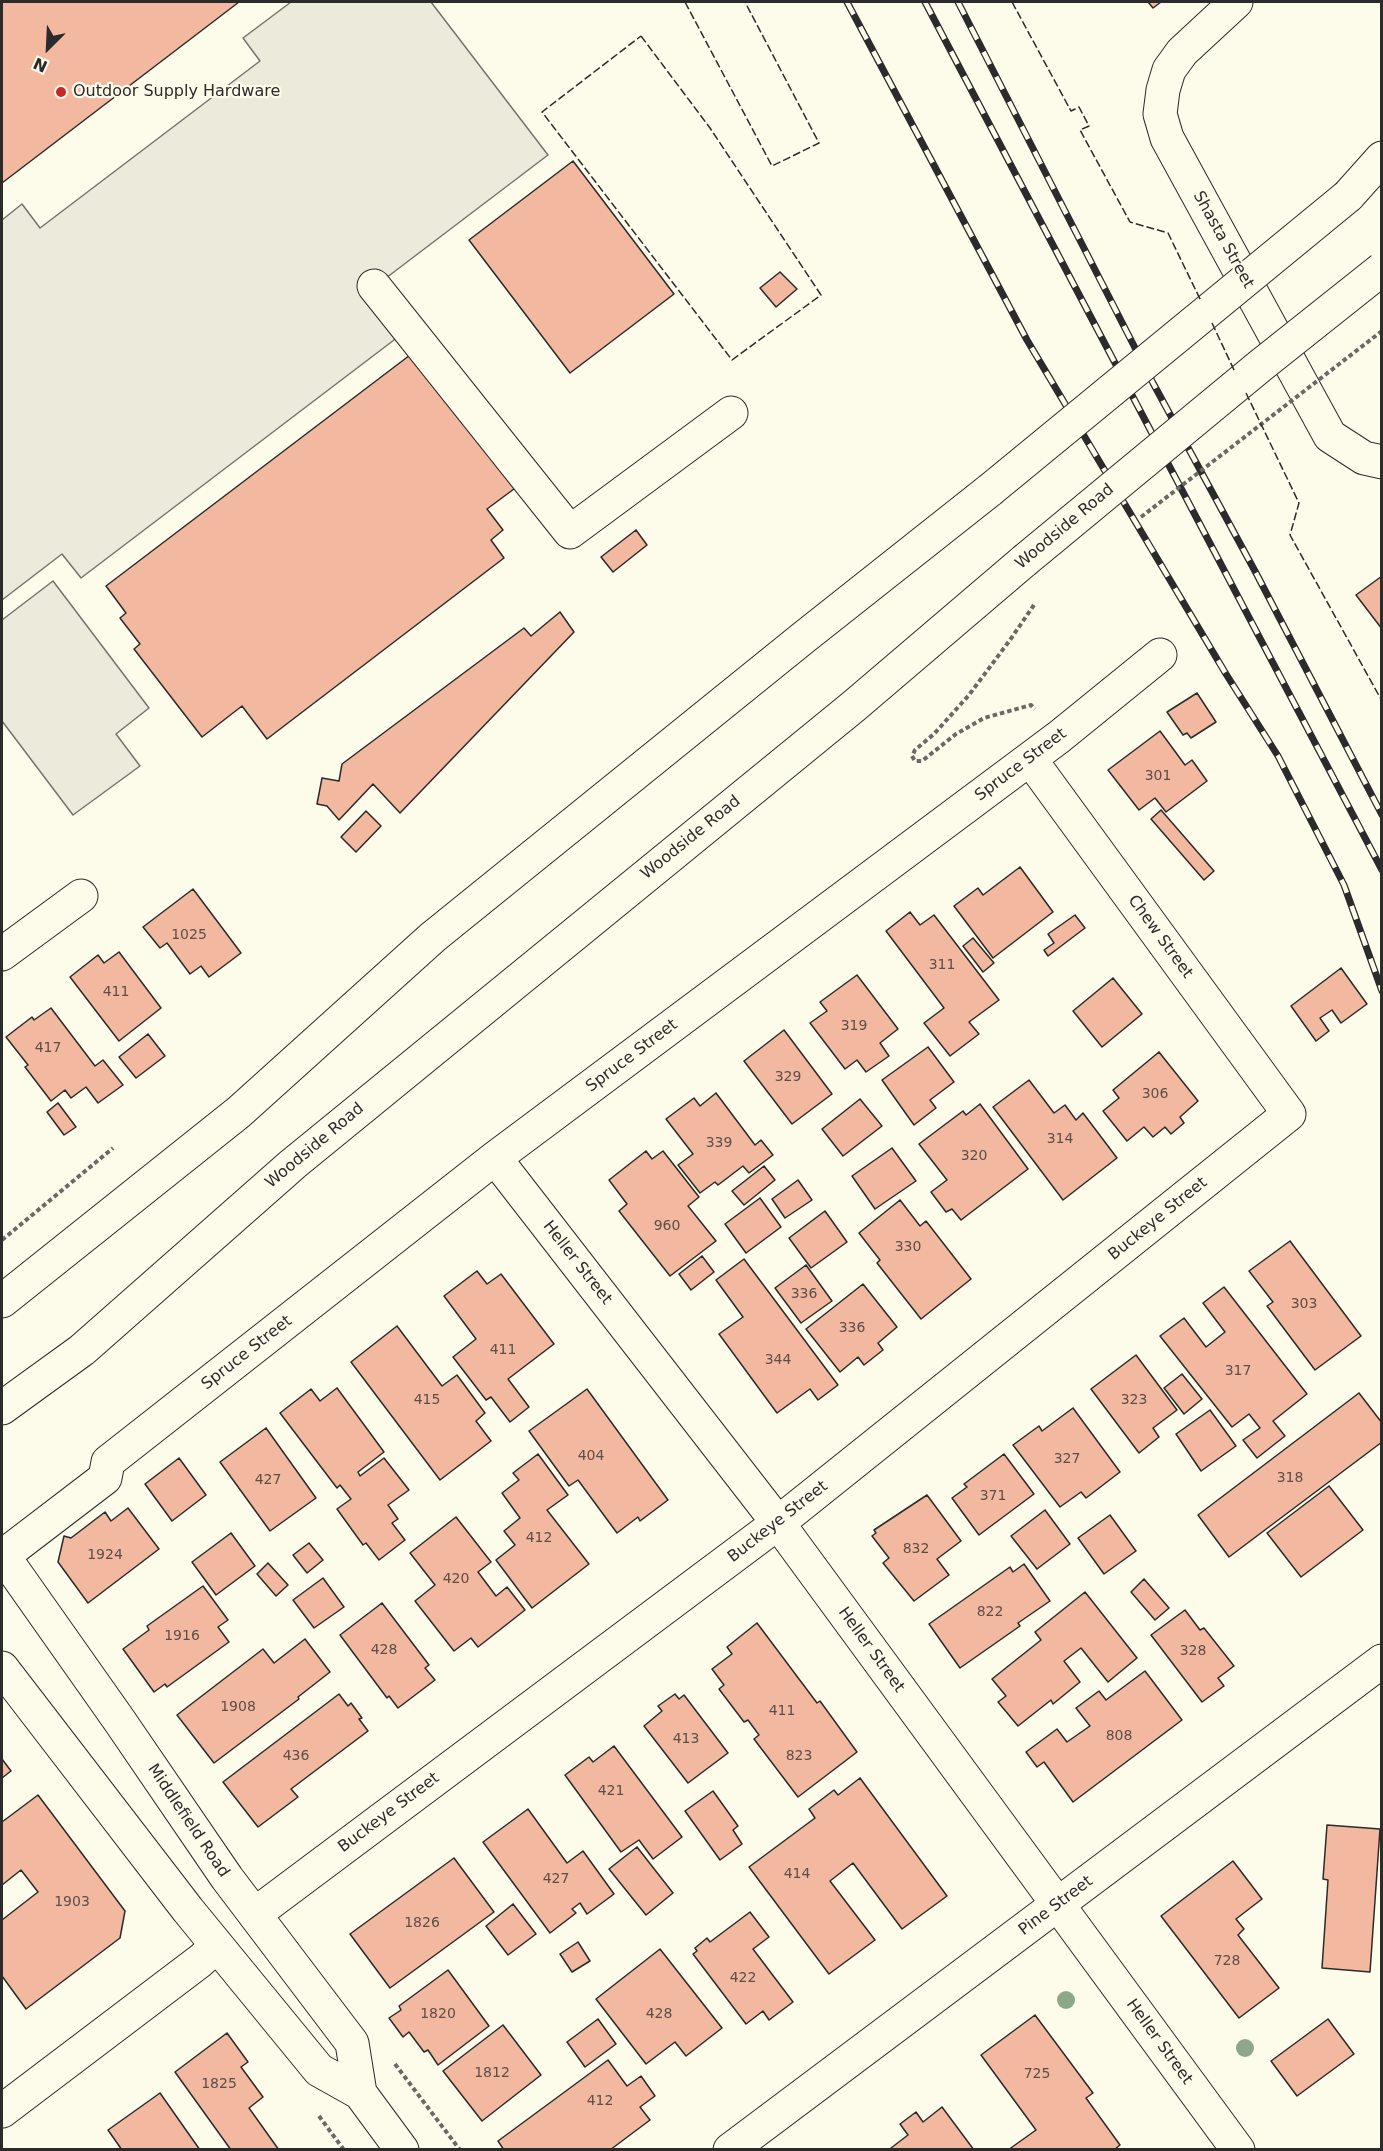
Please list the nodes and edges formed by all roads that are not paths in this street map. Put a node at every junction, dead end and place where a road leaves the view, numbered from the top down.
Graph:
1 (1236, 2) edge
2 (1382, 158) edge
3 (1382, 171) edge
4 (1348, 196) junction
5 (1382, 269) edge
6 (374, 286) dead end
7 (1382, 294) edge
8 (1260, 366) junction
9 (731, 412) dead end
10 (1382, 462) edge
11 (1160, 655) dead end
12 (1030, 759) junction
13 (81, 896) dead end
14 (2, 954) edge
15 (1289, 1114) joint
16 (495, 1158) junction
17 (2, 1301) edge
18 (2, 1408) edge
19 (778, 1523) junction
20 (2, 1555) edge
21 (1376, 1665) edge
22 (2, 1668) edge
23 (1058, 1904) junction
24 (255, 1914) junction
25 (217, 1946) junction
26 (360, 2093) junction
27 (2, 2111) edge
28 (402, 2150) edge
29 (730, 2150) edge
30 (1238, 2150) edge

1 - 10 main road, Shasta Street
2 - 4 main road
3 - 4 main road
4 - 17 main road, bridge
5 - 8 main road, Woodside Road, bridge
6 - 9 main road
7 - 8 main road, bridge
8 - 18 main road, Woodside Road, bridge
11 - 12 main road, Spruce Street
12 - 15 main road, Chew Street
12 - 16 main road, Spruce Street
13 - 14 main road
15 - 19 main road, Buckeye Street
16 - 19 main road, Heller Street
16 - 20 main road, Spruce Street
19 - 23 main road, Heller Street
19 - 24 main road, Buckeye Street
20 - 24 main road, Middlefield Road
21 - 23 main road, Pine Street
22 - 25 main road, Middlefield Road
23 - 29 main road, Pine Street
23 - 30 main road, Heller Street
24 - 26 main road, Middlefield Road
25 - 26 main road, Middlefield Road
25 - 27 main road
26 - 28 main road, Middlefield Road

